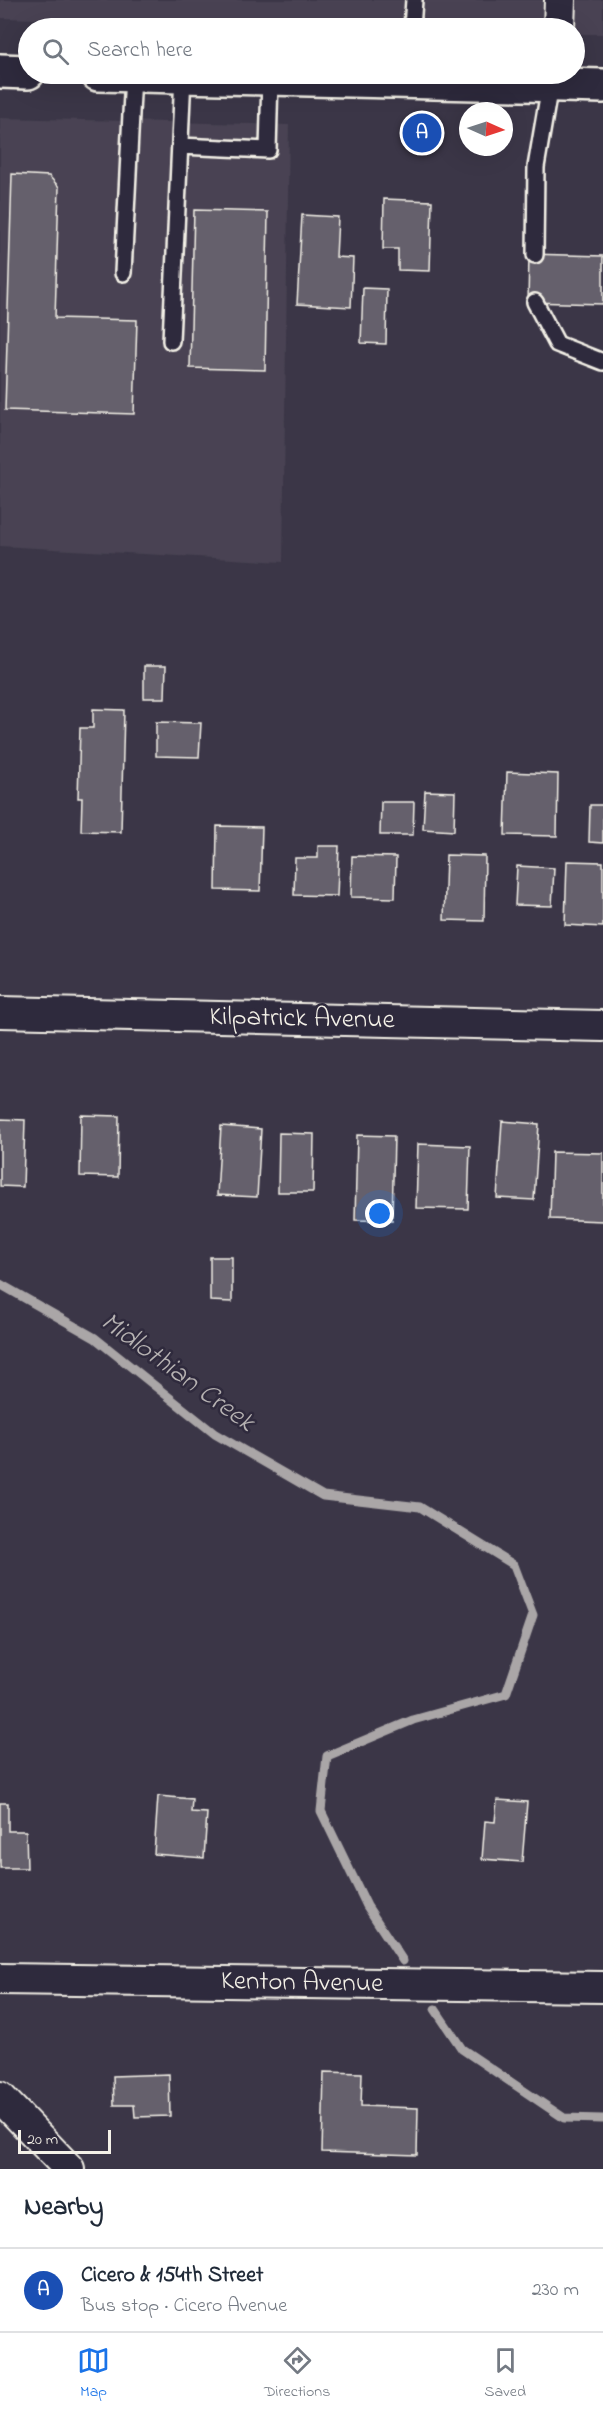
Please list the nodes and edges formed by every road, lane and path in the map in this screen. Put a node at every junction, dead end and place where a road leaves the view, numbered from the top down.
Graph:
1 (414, 0) edge
2 (560, 0) edge
3 (413, 18) edge
4 (559, 18) edge
5 (0, 71) edge
6 (18, 72) edge
7 (132, 84) edge
8 (183, 84) edge
9 (270, 84) edge
10 (554, 84) edge
11 (584, 84) edge
12 (603, 86) edge
13 (180, 146) junction
14 (535, 255) dead end
15 (123, 273) dead end
16 (535, 302) dead end
17 (171, 341) dead end
18 (603, 363) edge
19 (0, 1012) edge
20 (603, 1026) edge
21 (0, 1979) edge
22 (603, 1987) edge
23 (0, 2097) edge
24 (69, 2169) edge

1 - 3 lane
2 - 4 street
5 - 6 main road
7 - 15 lane
8 - 13 lane
9 - 13 lane
10 - 14 lane
11 - 12 main road
13 - 17 lane
16 - 18 lane
19 - 20 street, Kilpatrick Avenue
21 - 22 street, Kenton Avenue
23 - 24 street

